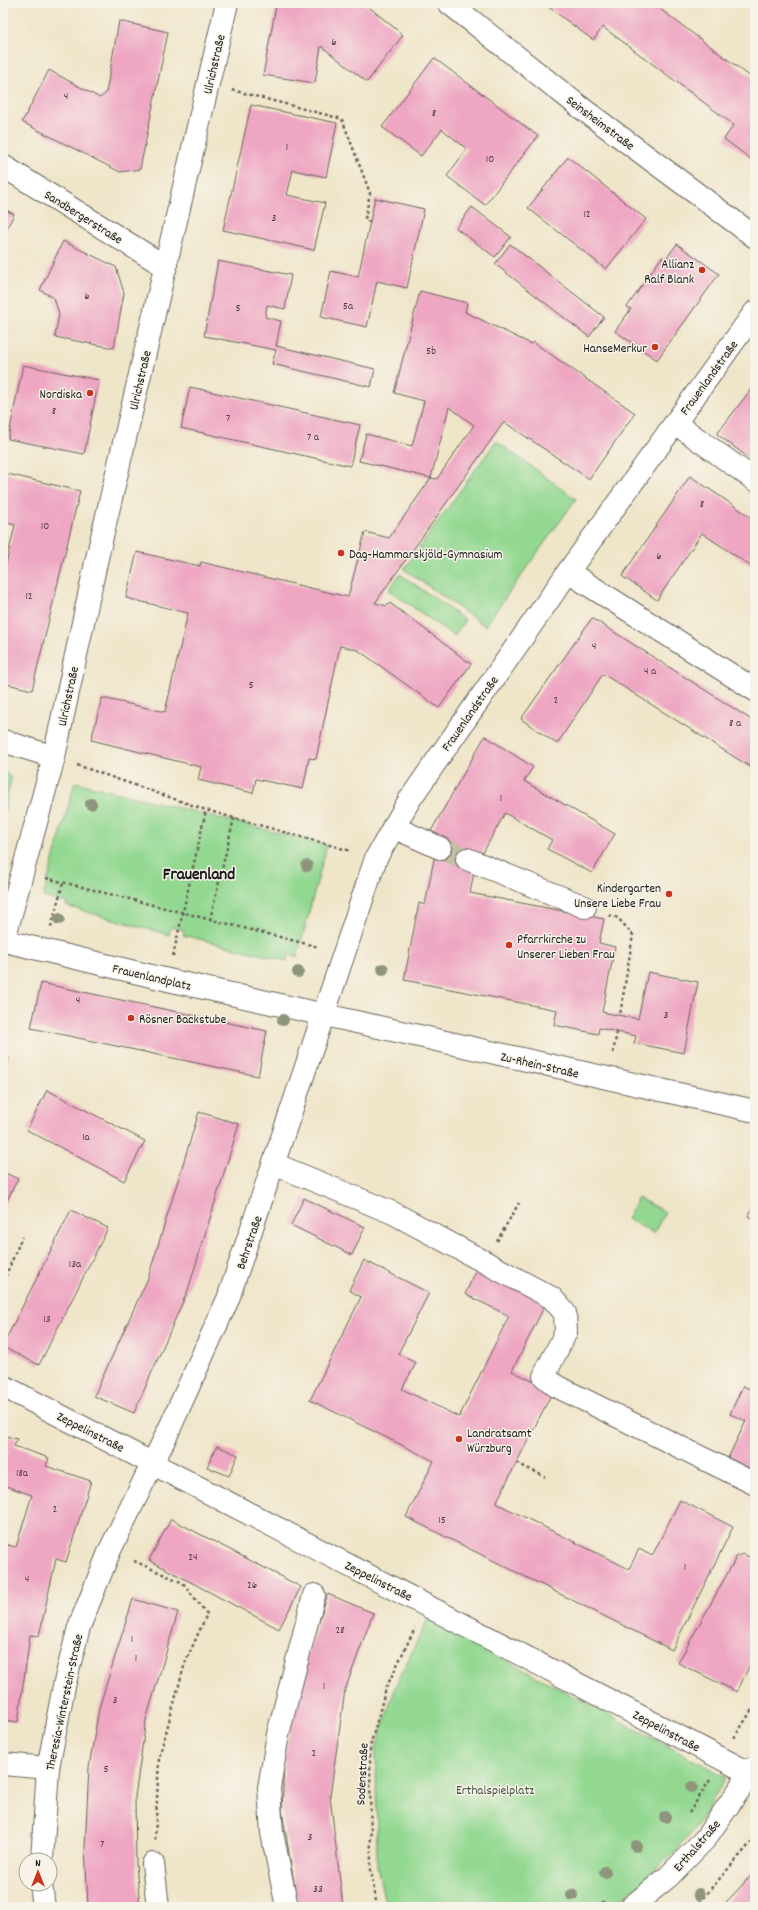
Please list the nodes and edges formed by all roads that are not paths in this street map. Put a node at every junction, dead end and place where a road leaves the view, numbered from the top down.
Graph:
1 (227, 3) edge
2 (449, 3) edge
3 (3, 166) edge
4 (755, 237) edge
5 (166, 267) junction
6 (755, 312) edge
7 (675, 423) junction
8 (755, 480) edge
9 (568, 572) junction
10 (755, 690) edge
11 (3, 741) edge
12 (54, 757) junction
13 (393, 827) junction
14 (440, 848) tunnel mouth
15 (467, 859) tunnel mouth
16 (585, 908) road end
17 (4, 942) edge
18 (325, 1014) junction
19 (755, 1111) edge
20 (274, 1164) junction
21 (3, 1386) edge
22 (153, 1464) junction
23 (755, 1484) edge
24 (314, 1596) dead end
25 (3, 1764) edge
26 (48, 1768) junction
27 (754, 1772) edge
28 (43, 1852) edge
29 (153, 1864) road end
30 (42, 1892) edge
31 (44, 1907) edge
32 (158, 1907) edge
33 (287, 1907) edge
34 (631, 1907) edge

1 - 5 street, Ulrichstraße
2 - 4 street, Seinsheimstraße
3 - 5 street, Sandbergerstraße
5 - 12 street, Ulrichstraße
6 - 7 street, Frauenlandstraße
7 - 8 street, Frauenlandstraße
7 - 9 street, Frauenlandstraße
9 - 10 street
9 - 13 street, Frauenlandstraße
11 - 12 street
12 - 17 street, Frauenlandplatz
13 - 14 street
13 - 18 street, Frauenlandstraße
15 - 16 street
17 - 18 street, Frauenlandplatz
18 - 19 street, Zu-Rhein-Straße
18 - 20 street, Behrstraße
20 - 22 street, Behrstraße
20 - 23 street
21 - 22 street, Zeppelinstraße
22 - 26 street, Theresia-Winterstein-Straße
22 - 27 street, Zeppelinstraße
24 - 33 street
25 - 26 street
26 - 28 street, Theresia-Winterstein-Straße
27 - 34 street, Erthalstraße
29 - 32 street
30 - 31 street

